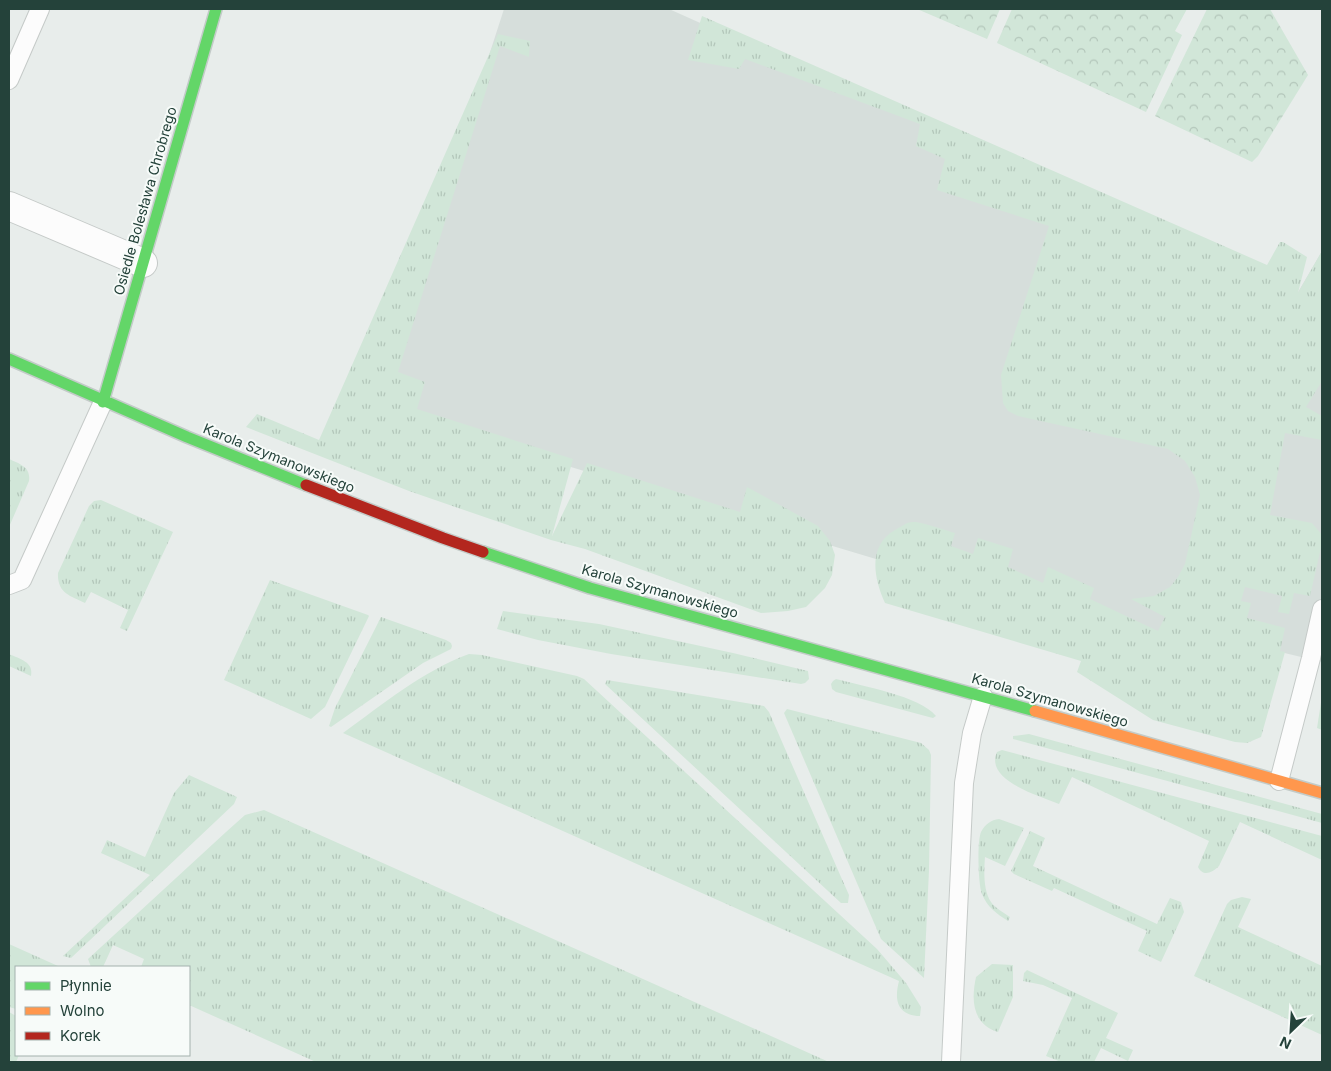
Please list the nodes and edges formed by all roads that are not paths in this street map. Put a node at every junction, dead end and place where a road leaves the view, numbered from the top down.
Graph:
1 (40, 9) edge
2 (216, 9) edge
3 (9, 80) edge
4 (9, 206) edge
5 (143, 263) junction
6 (9, 359) edge
7 (103, 402) junction
8 (9, 585) edge
9 (1322, 609) edge
10 (983, 696) junction
11 (1279, 781) junction
12 (1322, 793) edge
13 (951, 1062) edge

1 - 3 lane
2 - 5 street, Osiedle Bolesława Chrobrego
4 - 5 street
5 - 7 street, Osiedle Bolesława Chrobrego
6 - 7 street, Karola Szymanowskiego
7 - 8 lane
7 - 10 street, Karola Szymanowskiego
9 - 11 lane
10 - 11 street, Karola Szymanowskiego
10 - 13 lane
11 - 12 street, Karola Szymanowskiego

